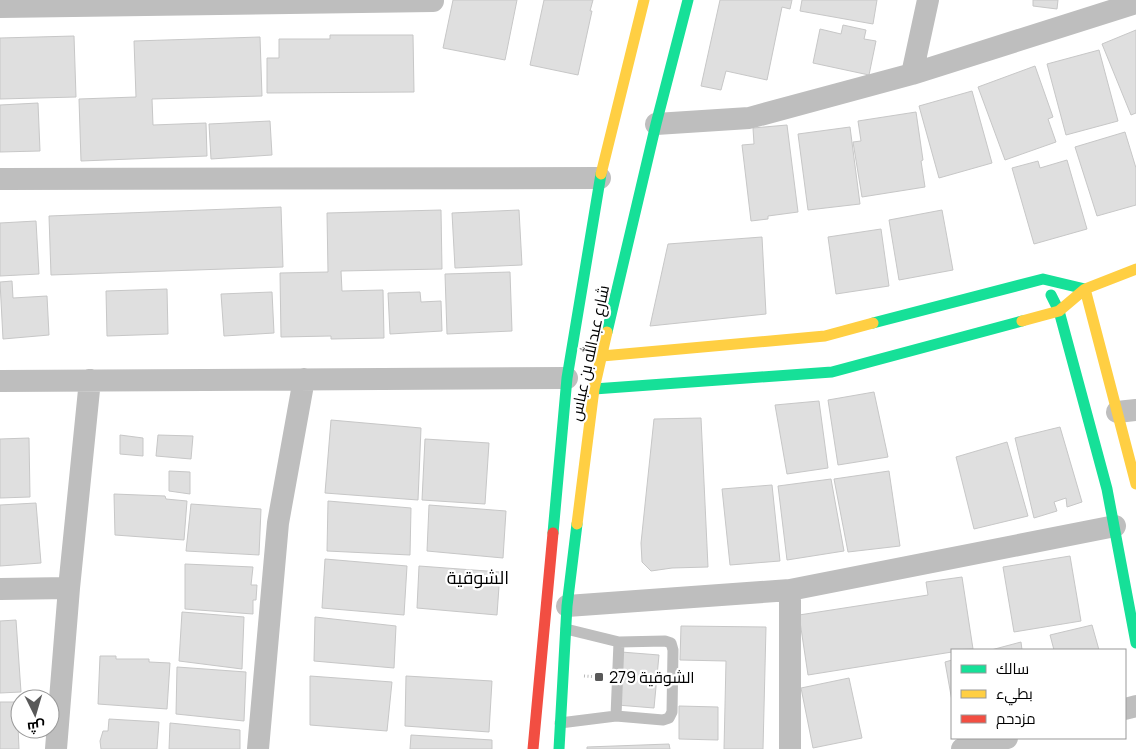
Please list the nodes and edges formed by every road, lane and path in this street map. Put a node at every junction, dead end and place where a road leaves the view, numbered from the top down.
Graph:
1 (433, 0) edge
2 (644, 0) edge
3 (688, 0) edge
4 (928, 0) edge
5 (1136, 3) edge
6 (0, 7) edge
7 (912, 74) junction
8 (656, 124) junction
9 (600, 178) junction
10 (0, 179) edge
11 (1136, 269) edge
12 (1043, 279) junction
13 (1085, 289) junction
14 (1059, 311) junction
15 (602, 356) junction
16 (567, 378) junction
17 (304, 379) junction
18 (90, 380) junction
19 (0, 381) edge
20 (594, 389) junction
21 (1126, 411) edge
22 (1136, 484) edge
23 (1114, 526) junction
24 (69, 588) junction
25 (0, 589) edge
26 (790, 590) junction
27 (567, 606) junction
28 (566, 630) junction
29 (619, 642) junction
30 (1136, 643) edge
31 (616, 716) junction
32 (560, 723) junction
33 (1003, 739) edge
34 (56, 749) edge
35 (258, 749) edge
36 (533, 749) edge
37 (559, 749) edge
38 (790, 749) edge
39 (962, 749) edge

1 - 6 street
2 - 9 street, شارع عبدالله بن عباس
3 - 8 street, شارع عبدالله بن عباس
4 - 7 street
5 - 7 street
7 - 8 street
8 - 15 street, شارع عبدالله بن عباس
9 - 10 street
9 - 16 street, شارع عبدالله بن عباس
11 - 13 street
12 - 13 street
12 - 14 street
12 - 15 street
13 - 14 street
13 - 21 street
14 - 20 street
14 - 23 street
15 - 20 street, شارع عبدالله بن عباس
16 - 17 street
16 - 36 street, شارع عبدالله بن عباس
17 - 18 street
17 - 35 street
18 - 19 street
18 - 24 street
20 - 27 street, شارع عبدالله بن عباس
21 - 22 street
23 - 26 street
23 - 30 street
24 - 25 street
24 - 34 street
26 - 27 street
26 - 38 street
27 - 28 street, شارع عبدالله بن عباس
28 - 29 lane
28 - 32 street, شارع عبدالله بن عباس
29 - 31 lane
29 - 31 lane
31 - 32 lane
32 - 37 street, شارع عبدالله بن عباس
33 - 39 street

